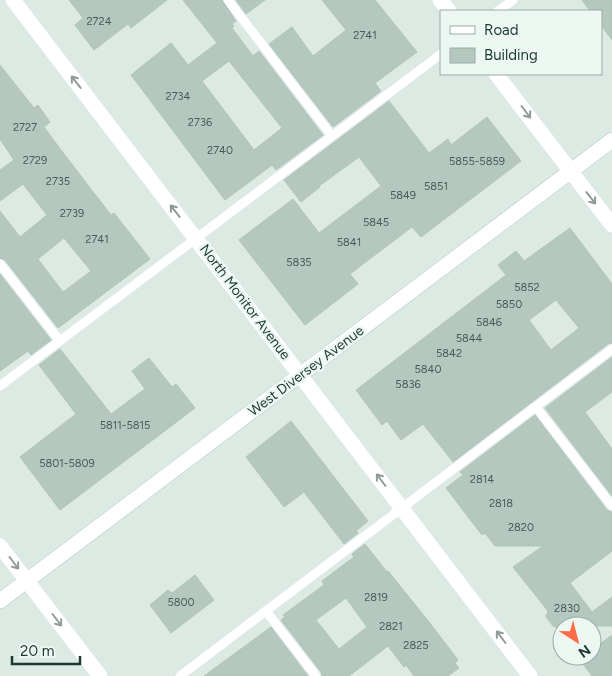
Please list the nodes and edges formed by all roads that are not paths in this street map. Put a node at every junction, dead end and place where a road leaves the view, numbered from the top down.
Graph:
1 (13, 0) edge
2 (228, 0) edge
3 (440, 0) edge
4 (513, 0) edge
5 (448, 10) edge
6 (499, 10) edge
7 (440, 55) edge
8 (497, 75) edge
9 (332, 136) junction
10 (612, 140) edge
11 (571, 171) junction
12 (612, 225) edge
13 (196, 238) junction
14 (0, 264) edge
15 (60, 341) junction
16 (612, 349) edge
17 (300, 375) junction
18 (0, 386) edge
19 (536, 407) junction
20 (612, 506) edge
21 (402, 508) junction
22 (0, 546) edge
23 (27, 581) junction
24 (0, 601) edge
25 (266, 611) junction
26 (100, 676) edge
27 (180, 676) edge
28 (316, 676) edge
29 (530, 676) edge

13 -> 1 street, North Monitor Avenue
2 - 9 lane
3 - 5 street
4 - 6 lane
7 - 9 lane
8 -> 11 street
9 - 13 lane
10 - 11 street, West Diversey Avenue
11 -> 12 street
11 - 17 street, West Diversey Avenue
13 - 15 lane
13 - 17 street, North Monitor Avenue
14 - 15 lane
15 - 18 lane
16 - 19 lane
21 -> 17 street, North Monitor Avenue
17 - 23 street, West Diversey Avenue
19 - 20 lane
19 - 21 lane
21 - 25 lane
29 -> 21 street, North Monitor Avenue
22 -> 23 street
23 - 24 street, West Diversey Avenue
23 -> 26 street
25 - 27 lane
25 - 28 lane

